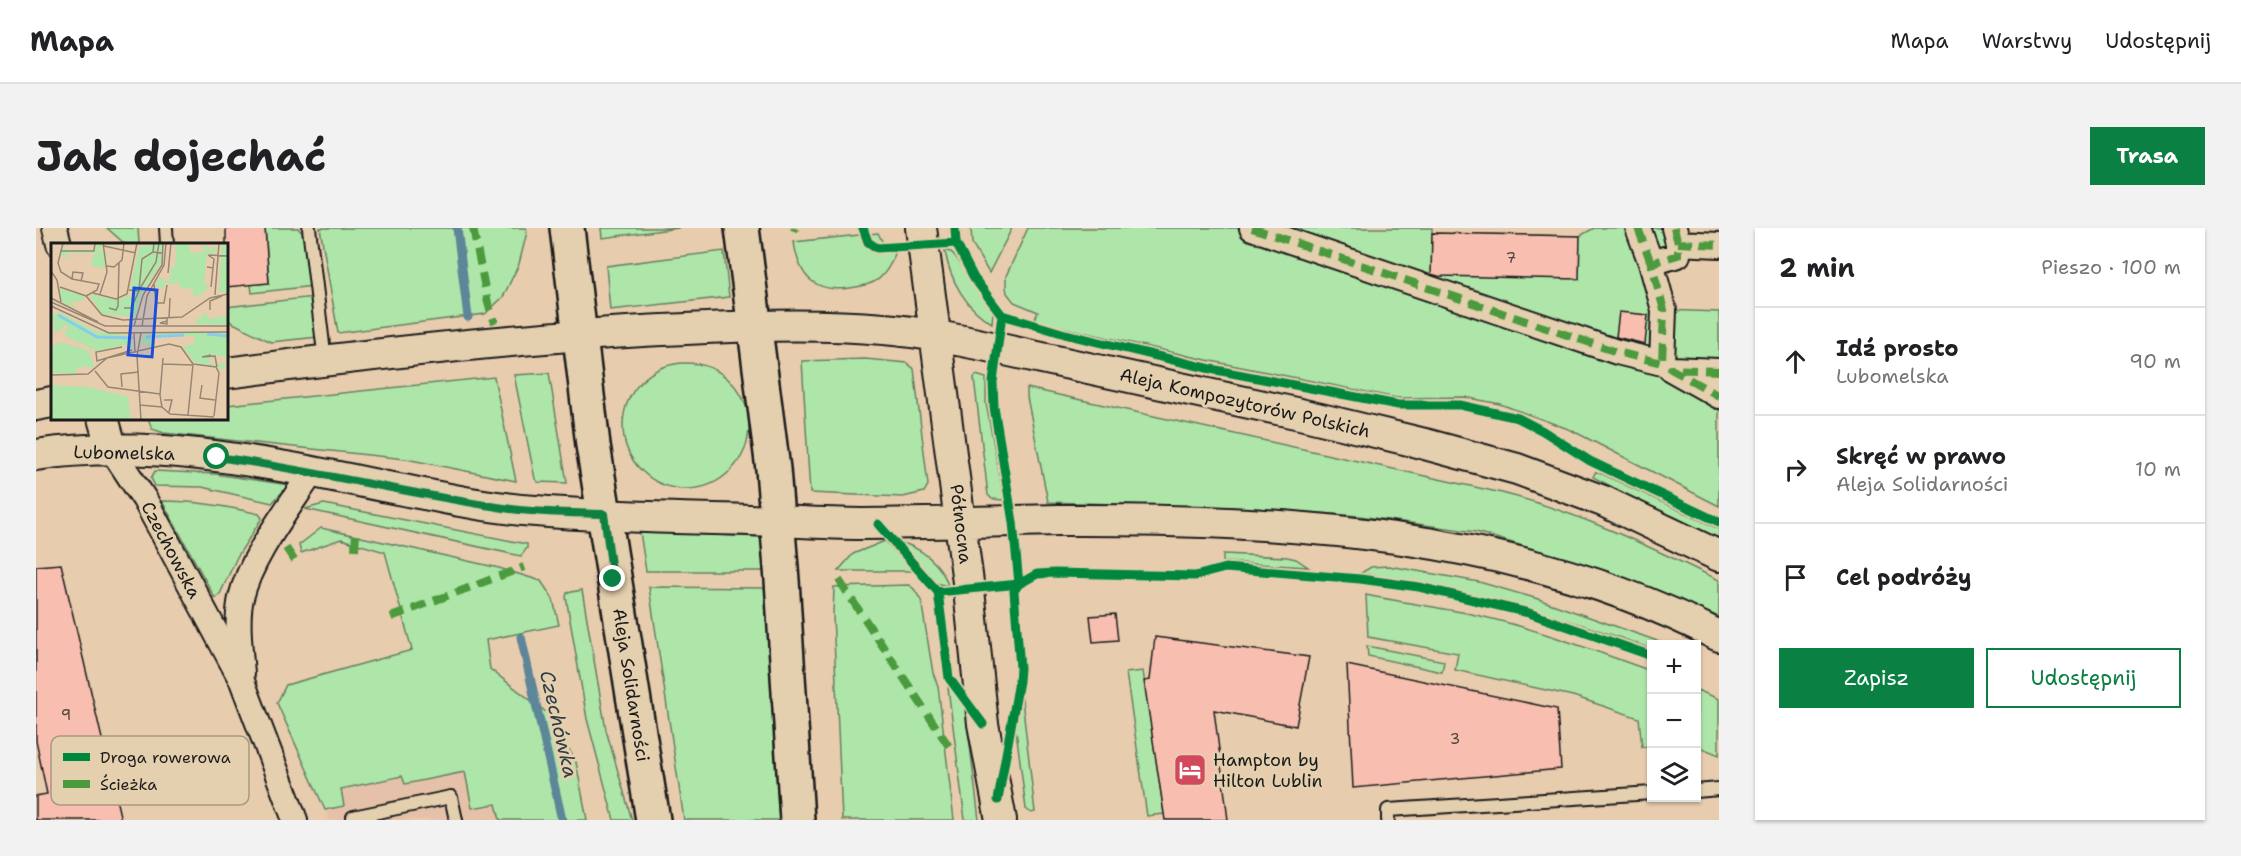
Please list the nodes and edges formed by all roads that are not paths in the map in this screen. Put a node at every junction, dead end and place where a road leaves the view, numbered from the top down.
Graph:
1 (55, 228) edge
2 (166, 228) edge
3 (309, 228) edge
4 (567, 228) edge
5 (742, 228) edge
6 (921, 228) edge
7 (1252, 228) edge
8 (1638, 228) edge
9 (1676, 235) edge
10 (59, 243) edge
11 (167, 243) edge
12 (1719, 245) edge
13 (1651, 263) junction
14 (754, 326) junction
15 (580, 335) junction
16 (936, 335) junction
17 (325, 360) junction
18 (1666, 366) junction
19 (1719, 371) edge
20 (228, 373) edge
21 (1719, 396) edge
22 (51, 402) edge
23 (36, 405) edge
24 (104, 420) edge
25 (112, 450) junction
26 (36, 455) edge
27 (312, 472) junction
28 (604, 514) junction
29 (778, 521) junction
30 (960, 523) junction
31 (1719, 556) edge
32 (1719, 636) edge
33 (242, 681) junction
34 (1719, 789) edge
35 (1701, 791) edge
36 (1647, 793) edge
37 (353, 817) dead end
38 (295, 820) edge
39 (456, 820) edge
40 (653, 820) edge
41 (797, 820) edge
42 (1001, 820) edge
43 (1388, 820) edge

1 - 10 street
2 - 11 lane
3 - 17 lane
4 - 15 main road
5 - 14 main road
6 - 16 street, Północna
7 - 18 street
8 - 13 street
9 - 12 street
9 - 13 street
13 - 18 street
14 - 15 street, Aleja Kompozytorów Polskich
14 - 16 street, Aleja Kompozytorów Polskich
14 - 29 main road
15 - 17 street
15 - 28 main road, Aleja Solidarności
16 - 30 street, Północna
16 - 31 street, Aleja Kompozytorów Polskich
17 - 20 street
18 - 19 street
18 - 21 street
22 - 23 street
24 - 25 street, Czechowska
25 - 26 street, Lubomelska
25 - 27 street, Lubomelska
25 - 33 street, Czechowska
27 - 28 street, Lubomelska
27 - 33 street, Czechowska
28 - 29 street, Lubomelska
28 - 40 main road, Aleja Solidarności
29 - 30 street
29 - 41 main road
30 - 32 street
30 - 42 street, Północna
33 - 38 street, Czechowska
34 - 35 lane
36 - 43 lane
37 - 39 lane

